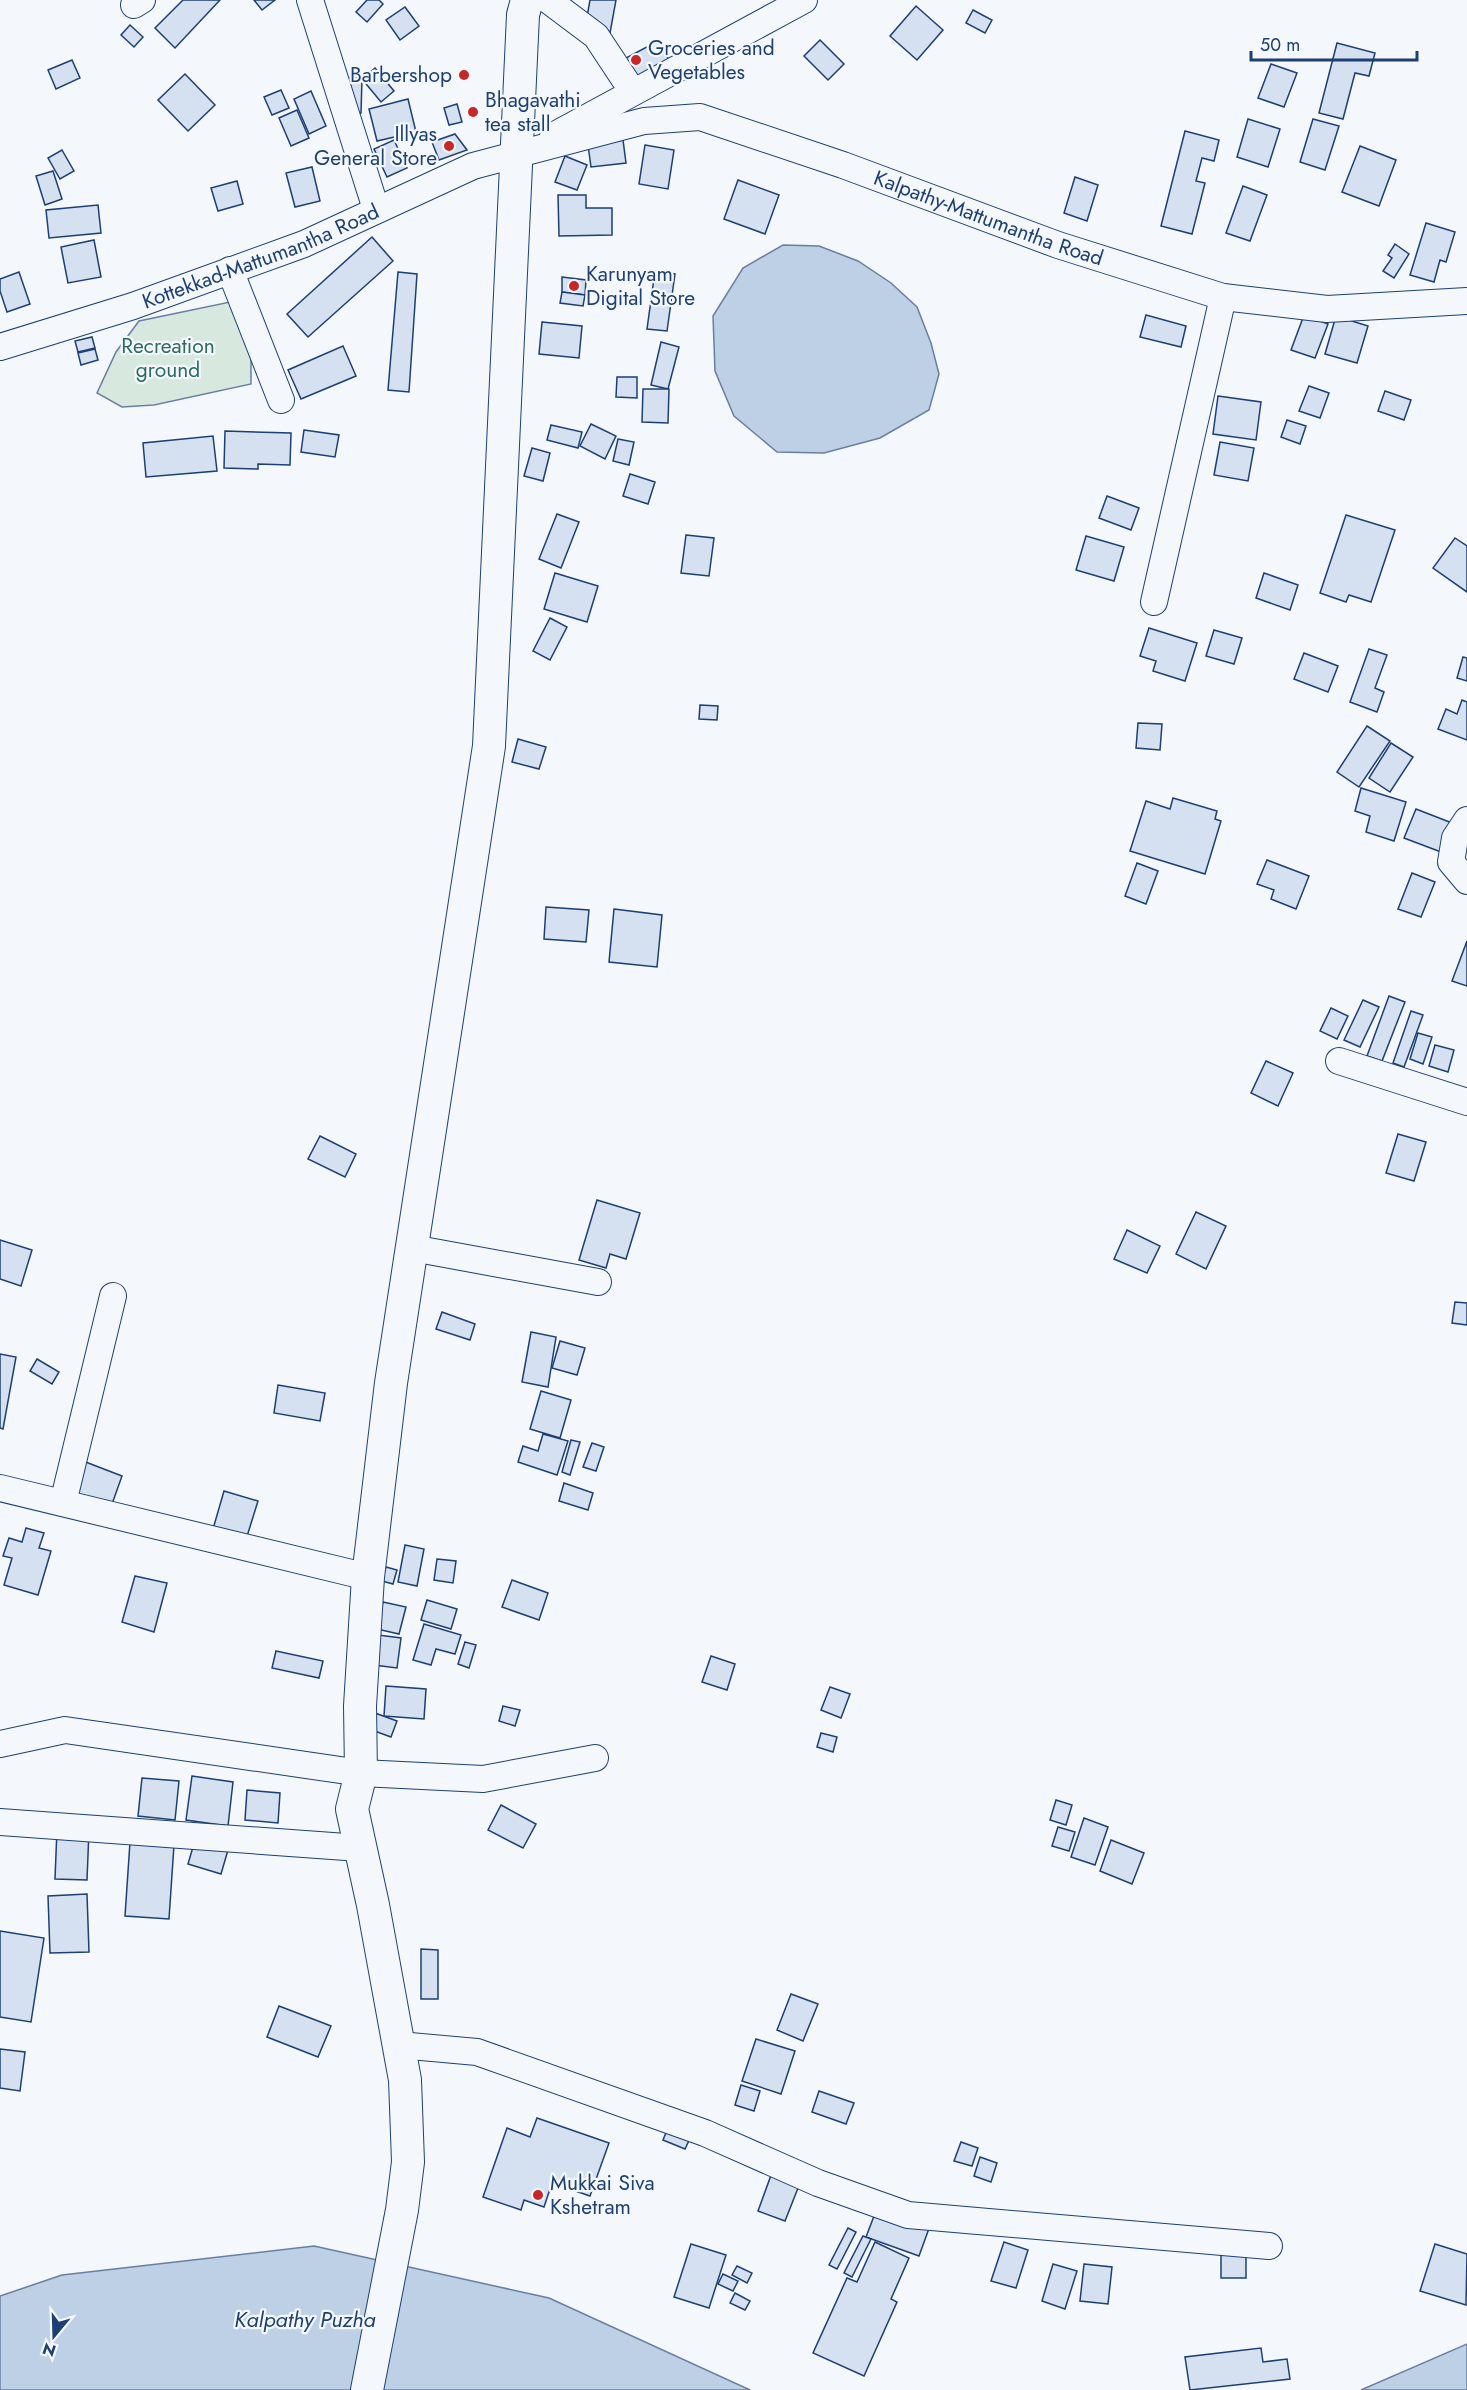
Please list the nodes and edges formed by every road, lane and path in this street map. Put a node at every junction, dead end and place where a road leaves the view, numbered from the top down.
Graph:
1 (310, 0) edge
2 (527, 0) edge
3 (548, 0) edge
4 (804, 0) edge
5 (633, 92) junction
6 (516, 156) junction
7 (376, 209) junction
8 (231, 270) junction
9 (1223, 297) junction
10 (1467, 301) edge
11 (0, 347) edge
12 (281, 400) dead end
13 (1154, 602) dead end
14 (1467, 820) edge
15 (1467, 881) edge
16 (1338, 1061) dead end
17 (1467, 1102) edge
18 (412, 1248) junction
19 (598, 1282) dead end
20 (112, 1296) dead end
21 (0, 1488) edge
22 (63, 1503) junction
23 (368, 1577) junction
24 (0, 1744) edge
25 (595, 1758) dead end
26 (361, 1773) junction
27 (0, 1822) edge
28 (360, 1848) junction
29 (399, 2045) junction
30 (1269, 2246) dead end
31 (367, 2390) edge

1 - 7 street
2 - 6 main road
3 - 5 street
4 - 5 street
5 - 6 street
6 - 7 street, Kottekkad-Mattumantha Road
6 - 9 street, Kalpathy-Mattumantha Road
6 - 18 main road
7 - 8 street, Kottekkad-Mattumantha Road
8 - 11 street, Kottekkad-Mattumantha Road
8 - 12 street
9 - 10 street, Kalpathy-Mattumantha Road
9 - 13 street
14 - 15 street
16 - 17 street
18 - 19 street
18 - 23 main road
20 - 22 street
21 - 22 street
22 - 23 street
23 - 26 main road
24 - 26 street
25 - 26 street
26 - 28 main road
27 - 28 street
28 - 29 main road
29 - 30 street
29 - 31 main road

